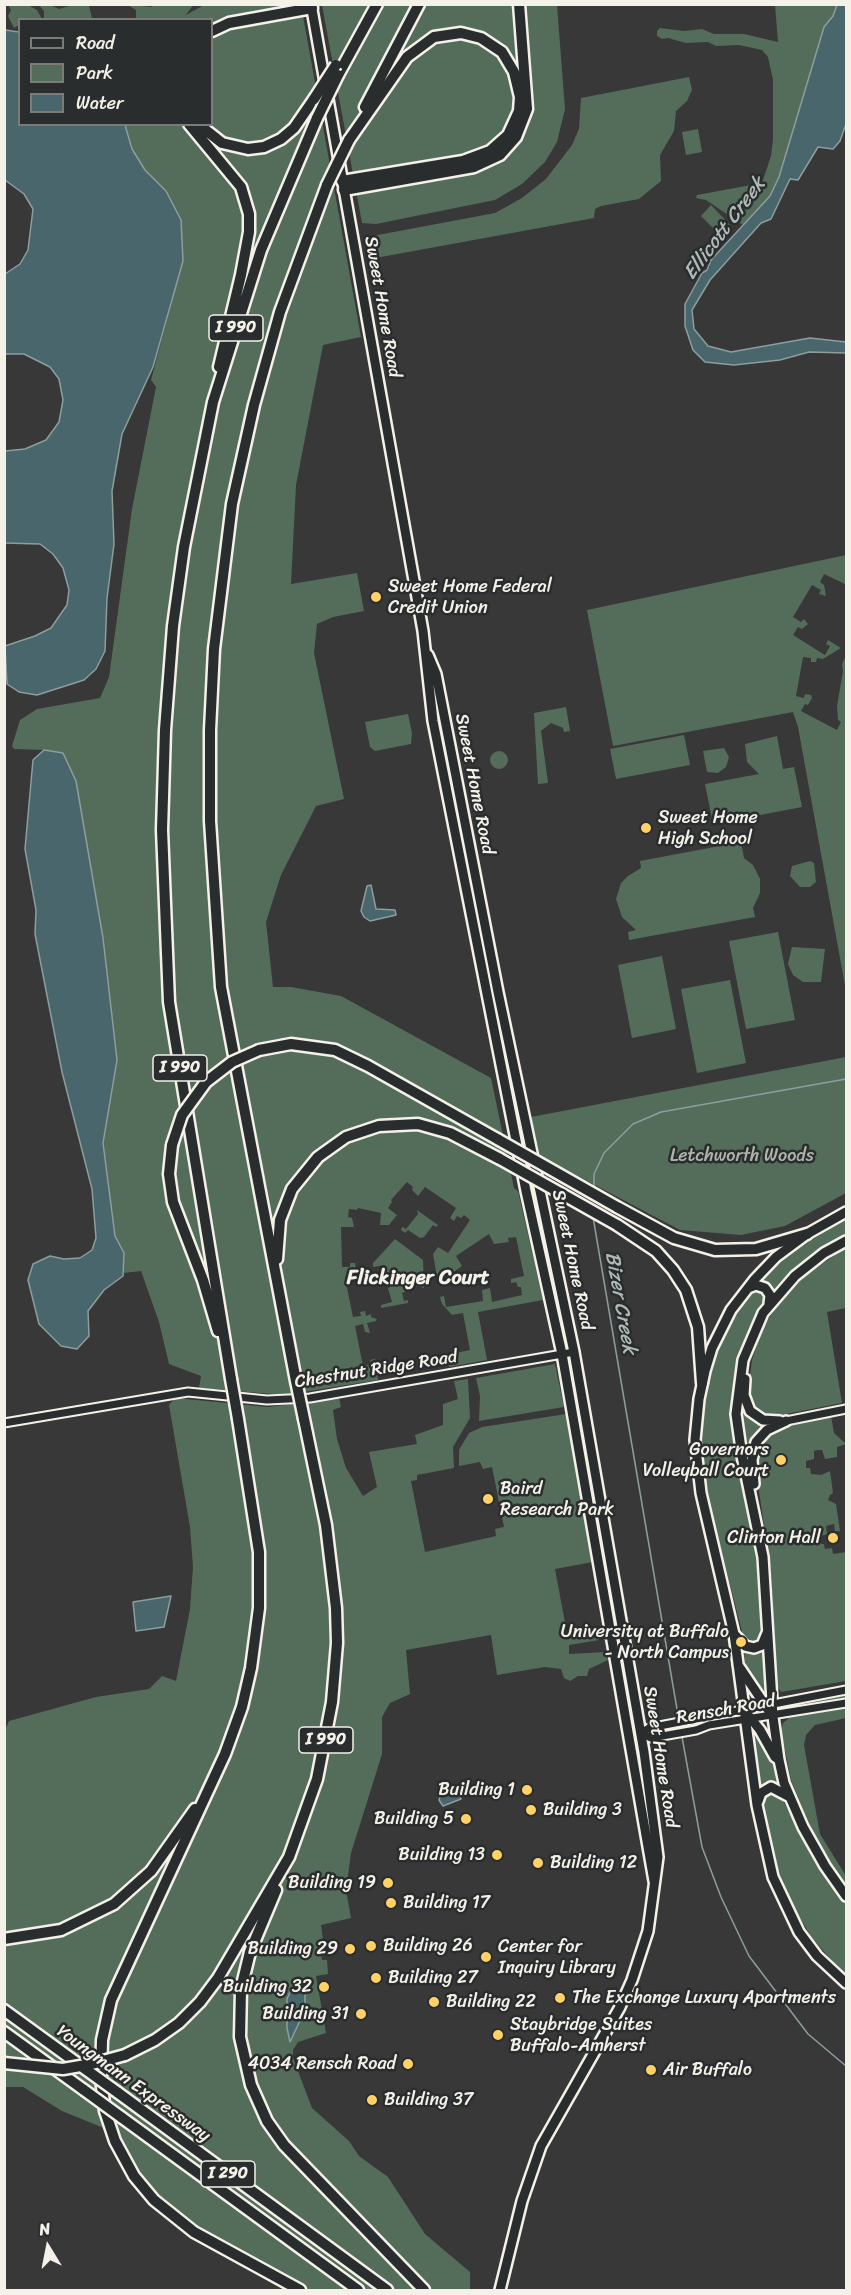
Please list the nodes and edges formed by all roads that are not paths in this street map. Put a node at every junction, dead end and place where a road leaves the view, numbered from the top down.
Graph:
1 (291, 4) edge
2 (377, 4) edge
3 (419, 4) edge
4 (519, 4) edge
5 (311, 6) edge
6 (213, 22) edge
7 (213, 31) edge
8 (337, 70) junction
9 (191, 126) edge
10 (201, 126) edge
11 (349, 140) junction
12 (343, 185) junction
13 (213, 402) junction
14 (426, 650) junction
15 (468, 898) junction
16 (498, 992) junction
17 (487, 994) junction
18 (511, 1057) junction
19 (846, 1212) edge
20 (807, 1234) junction
21 (846, 1241) edge
22 (277, 1284) junction
23 (747, 1289) junction
24 (769, 1304) junction
25 (754, 1331) junction
26 (574, 1352) junction
27 (562, 1354) junction
28 (229, 1366) junction
29 (702, 1383) junction
30 (846, 1409) edge
31 (786, 1421) junction
32 (4, 1423) edge
33 (759, 1531) junction
34 (768, 1628) junction
35 (734, 1634) junction
36 (738, 1665) junction
37 (846, 1690) edge
38 (846, 1703) edge
39 (769, 1705) junction
40 (747, 1716) junction
41 (773, 1717) junction
42 (641, 1733) junction
43 (779, 1760) junction
44 (209, 1789) junction
45 (790, 1798) junction
46 (757, 1805) junction
47 (285, 1865) junction
48 (654, 1881) junction
49 (846, 1896) edge
50 (4, 1939) edge
51 (846, 1983) edge
52 (4, 2010) edge
53 (4, 2032) edge
54 (4, 2063) edge
55 (300, 2290) edge
56 (358, 2290) edge
57 (387, 2290) edge
58 (424, 2290) edge
59 (500, 2290) edge

1 - 6 highway
2 - 8 highway, I 990
3 - 11 highway, I 990
4 - 12 highway
5 - 7 highway
5 - 12 main road, Sweet Home Road
8 - 10 highway, bridge
8 - 13 highway, I 990, bridge
9 - 13 highway
11 - 12 highway
11 - 22 highway, I 990, bridge
12 - 14 main road, Sweet Home Road
13 - 28 highway, I 990
14 - 15 main road, Sweet Home Road
14 - 16 main road, Sweet Home Road
15 - 16 main road
15 - 17 main road, Sweet Home Road
16 - 18 main road, Sweet Home Road
17 - 18 main road
17 - 27 main road, Sweet Home Road
18 - 26 main road, Sweet Home Road
19 - 20 main road
20 - 23 main road
20 - 28 highway, bridge
21 - 24 main road
22 - 29 highway, bridge
22 - 47 highway, I 990, bridge
23 - 24 main road
23 - 29 main road
24 - 25 main road
25 - 31 main road
25 - 33 main road
26 - 27 street, Chestnut Ridge Road
26 - 42 main road, Sweet Home Road
27 - 32 street, Chestnut Ridge Road
27 - 48 main road, Sweet Home Road
28 - 44 highway, I 990, bridge
29 - 35 main road
30 - 31 street
31 - 33 main road
33 - 34 main road
34 - 35 main road
34 - 39 main road
35 - 36 main road
36 - 39 main road
36 - 40 main road
37 - 39 street, Rensch Road
38 - 41 street, Rensch Road
39 - 40 street, Rensch Road
39 - 41 main road
40 - 41 street, Rensch Road
40 - 42 street, Rensch Road
40 - 43 main road
40 - 46 main road
41 - 43 main road
42 - 48 main road, Sweet Home Road
43 - 45 main road
44 - 50 highway
44 - 55 highway
45 - 46 main road
45 - 49 main road
46 - 51 main road
47 - 54 highway, bridge
47 - 58 highway
48 - 59 main road, Sweet Home Road
52 - 57 highway, Youngmann Expressway / I 290, bridge
53 - 56 highway, Youngmann Expressway / I 290, bridge

